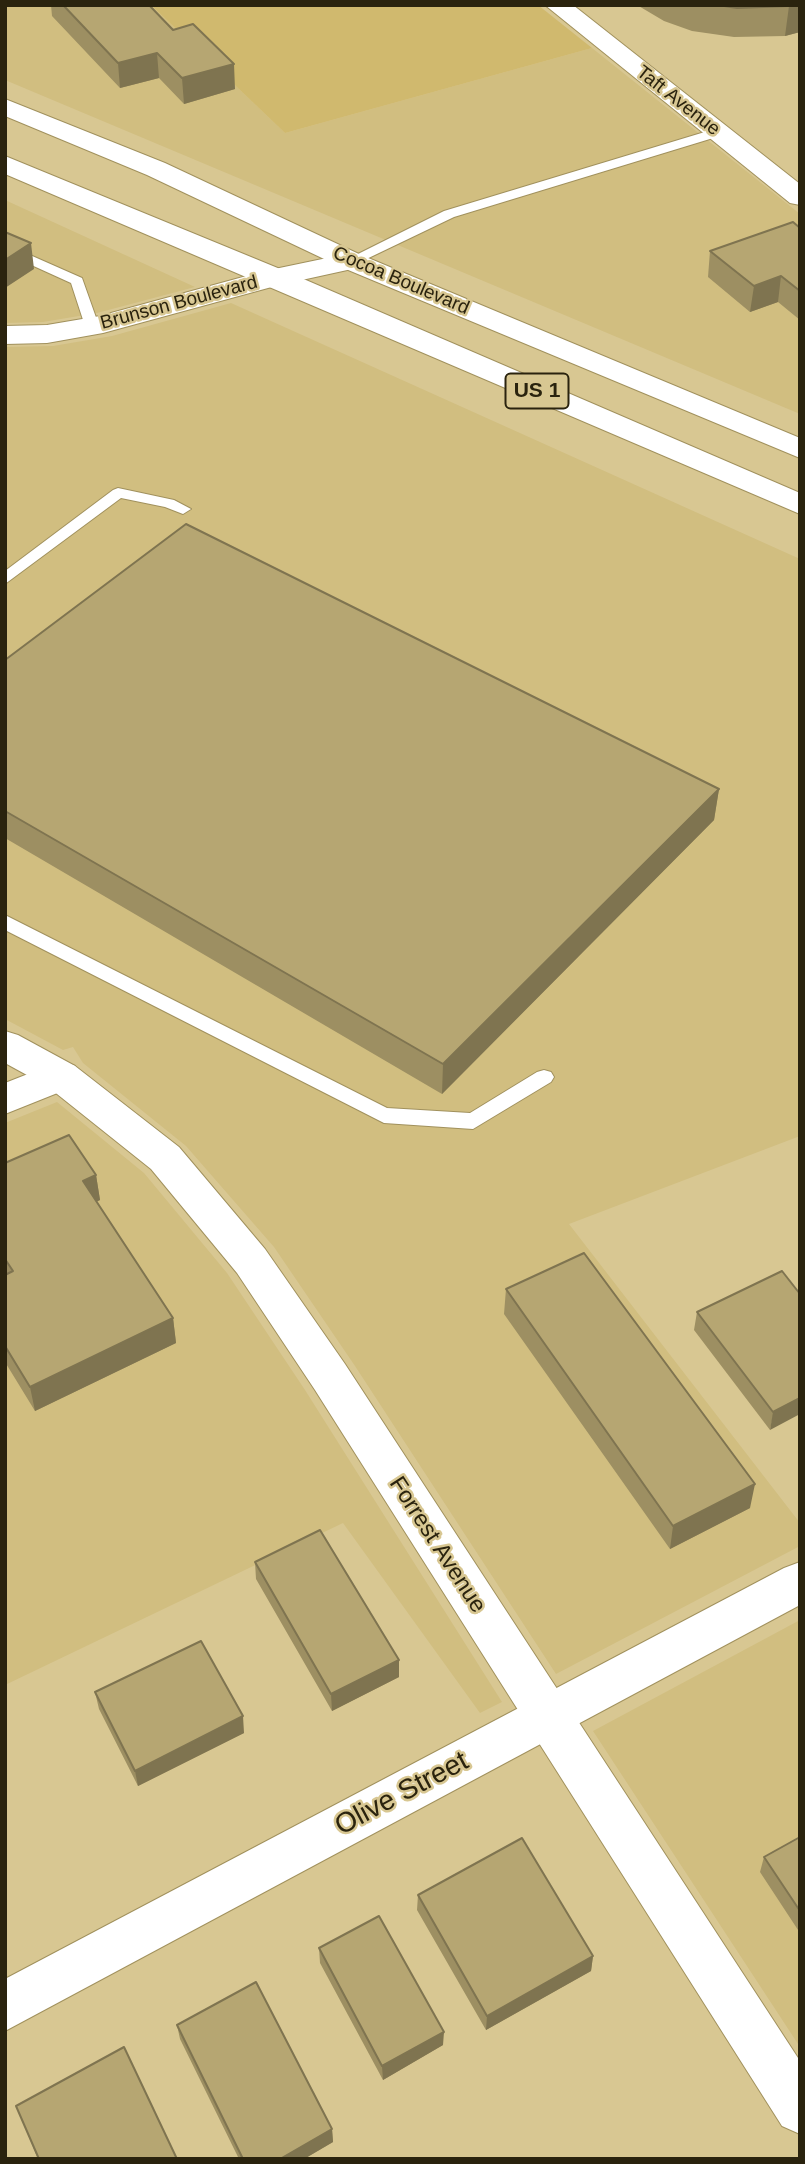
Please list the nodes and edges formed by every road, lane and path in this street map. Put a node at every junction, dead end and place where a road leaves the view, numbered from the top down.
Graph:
1 (557, 5) edge
2 (5, 107) edge
3 (718, 132) junction
4 (5, 164) edge
5 (800, 197) edge
6 (5, 248) edge
7 (351, 261) junction
8 (275, 277) junction
9 (92, 326) junction
10 (5, 335) edge
11 (800, 449) edge
12 (800, 505) edge
13 (183, 509) dead end
14 (5, 579) edge
15 (5, 922) edge
16 (5, 1045) edge
17 (61, 1076) junction
18 (544, 1077) dead end
19 (5, 1098) edge
20 (800, 1583) edge
21 (547, 1716) junction
22 (5, 2006) edge
23 (800, 2108) edge

1 - 3 street, Taft Avenue
2 - 7 street, Cocoa Boulevard / US 1
3 - 5 street, Taft Avenue
3 - 7 lane
4 - 8 street, US 1
6 - 9 lane
7 - 8 street, Brunson Boulevard
7 - 11 street, Cocoa Boulevard / US 1
8 - 9 street, Brunson Boulevard
8 - 12 street, US 1
9 - 10 street, Brunson Boulevard
13 - 14 lane
15 - 18 lane
16 - 17 street, Forrest Avenue
17 - 19 street
17 - 21 street, Forrest Avenue
20 - 21 street, Olive Street
21 - 22 street, Olive Street
21 - 23 street, Forrest Avenue

